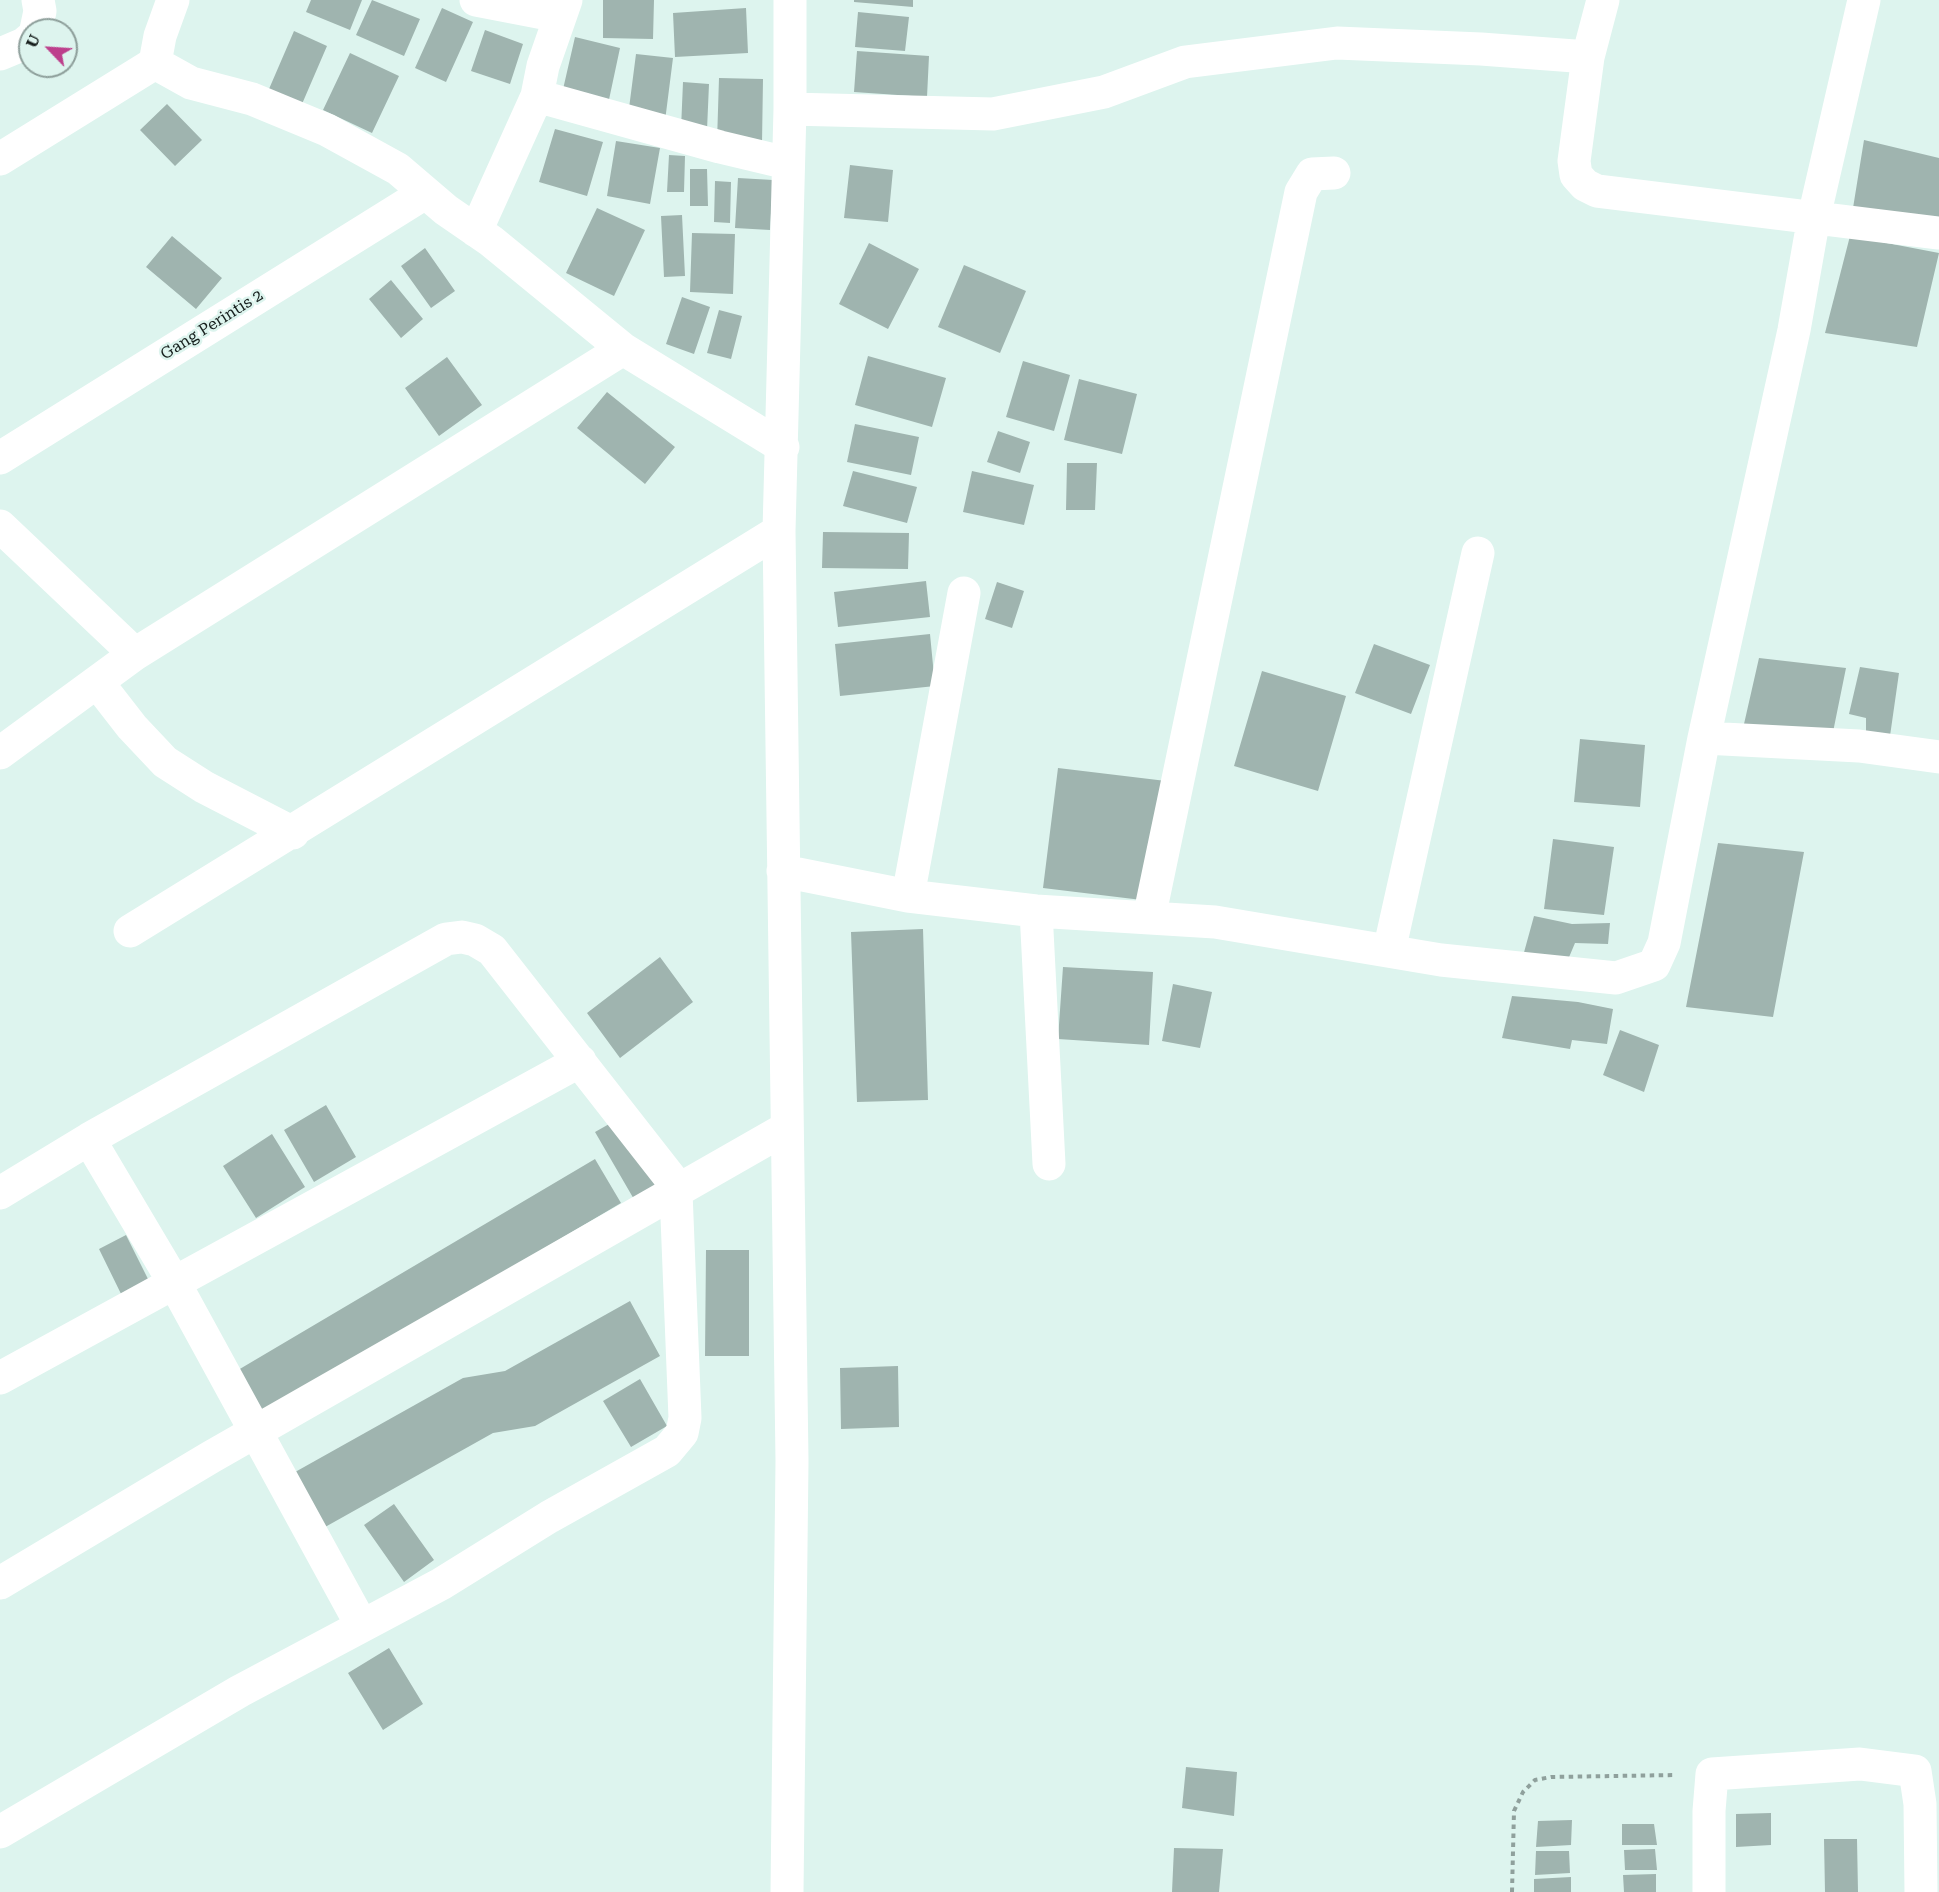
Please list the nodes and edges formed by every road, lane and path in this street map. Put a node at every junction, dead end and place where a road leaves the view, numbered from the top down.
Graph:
1 (38, 0) edge
2 (173, 0) edge
3 (476, 0) edge
4 (790, 0) edge
5 (1603, 0) edge
6 (1864, 0) edge
7 (562, 8) edge
8 (39, 18) edge
9 (18, 46) edge
10 (0, 54) edge
11 (1588, 57) junction
12 (155, 63) junction
13 (537, 96) junction
14 (790, 109) junction
15 (0, 159) edge
16 (788, 163) junction
17 (1334, 173) dead end
18 (424, 193) junction
19 (1814, 217) junction
20 (476, 231) junction
21 (1939, 233) edge
22 (623, 349) junction
23 (783, 447) junction
24 (0, 458) edge
25 (0, 526) edge
26 (779, 531) junction
27 (1478, 553) dead end
28 (964, 593) dead end
29 (135, 654) junction
30 (97, 682) junction
31 (1704, 738) junction
32 (0, 753) edge
33 (1939, 757) edge
34 (293, 833) junction
35 (783, 871) junction
36 (908, 896) junction
37 (1036, 911) junction
38 (1149, 918) junction
39 (130, 931) dead end
40 (1389, 951) junction
41 (580, 1061) junction
42 (785, 1129) junction
43 (89, 1139) junction
44 (1049, 1164) dead end
45 (678, 1191) junction
46 (0, 1193) edge
47 (175, 1284) junction
48 (0, 1378) edge
49 (257, 1432) junction
50 (0, 1583) edge
51 (362, 1626) junction
52 (1927, 1771) edge
53 (1712, 1774) junction
54 (0, 1832) edge
55 (787, 1892) edge
56 (1512, 1892) edge
57 (1709, 1892) edge
58 (1921, 1892) edge

1 - 8 street
2 - 12 street
3 - 7 street
4 - 14 street
5 - 11 street
6 - 19 street
7 - 13 street
9 - 10 street
11 - 14 street
11 - 19 street
12 - 15 street
12 - 18 street
13 - 16 street
13 - 20 street
14 - 16 street
16 - 23 street
17 - 38 street
18 - 20 street
18 - 24 street, Gang Perintis 2
19 - 21 street
19 - 31 street
20 - 22 street
22 - 23 street
22 - 29 street
23 - 26 street
25 - 29 street
26 - 34 street
26 - 35 street
27 - 40 street
28 - 36 street
29 - 30 street
30 - 32 street
30 - 34 street
31 - 33 street
31 - 40 street
34 - 39 street
35 - 36 street
35 - 42 street
36 - 37 street
37 - 38 street
37 - 44 street
38 - 40 street
41 - 43 street
41 - 45 street
41 - 47 street
42 - 45 street
42 - 55 street
43 - 46 street
43 - 47 street
45 - 49 street
45 - 51 street
47 - 48 street
47 - 49 street
49 - 50 street
49 - 51 street
51 - 54 street
52 - 53 street
52 - 58 street
53 - 56 path
53 - 57 street

